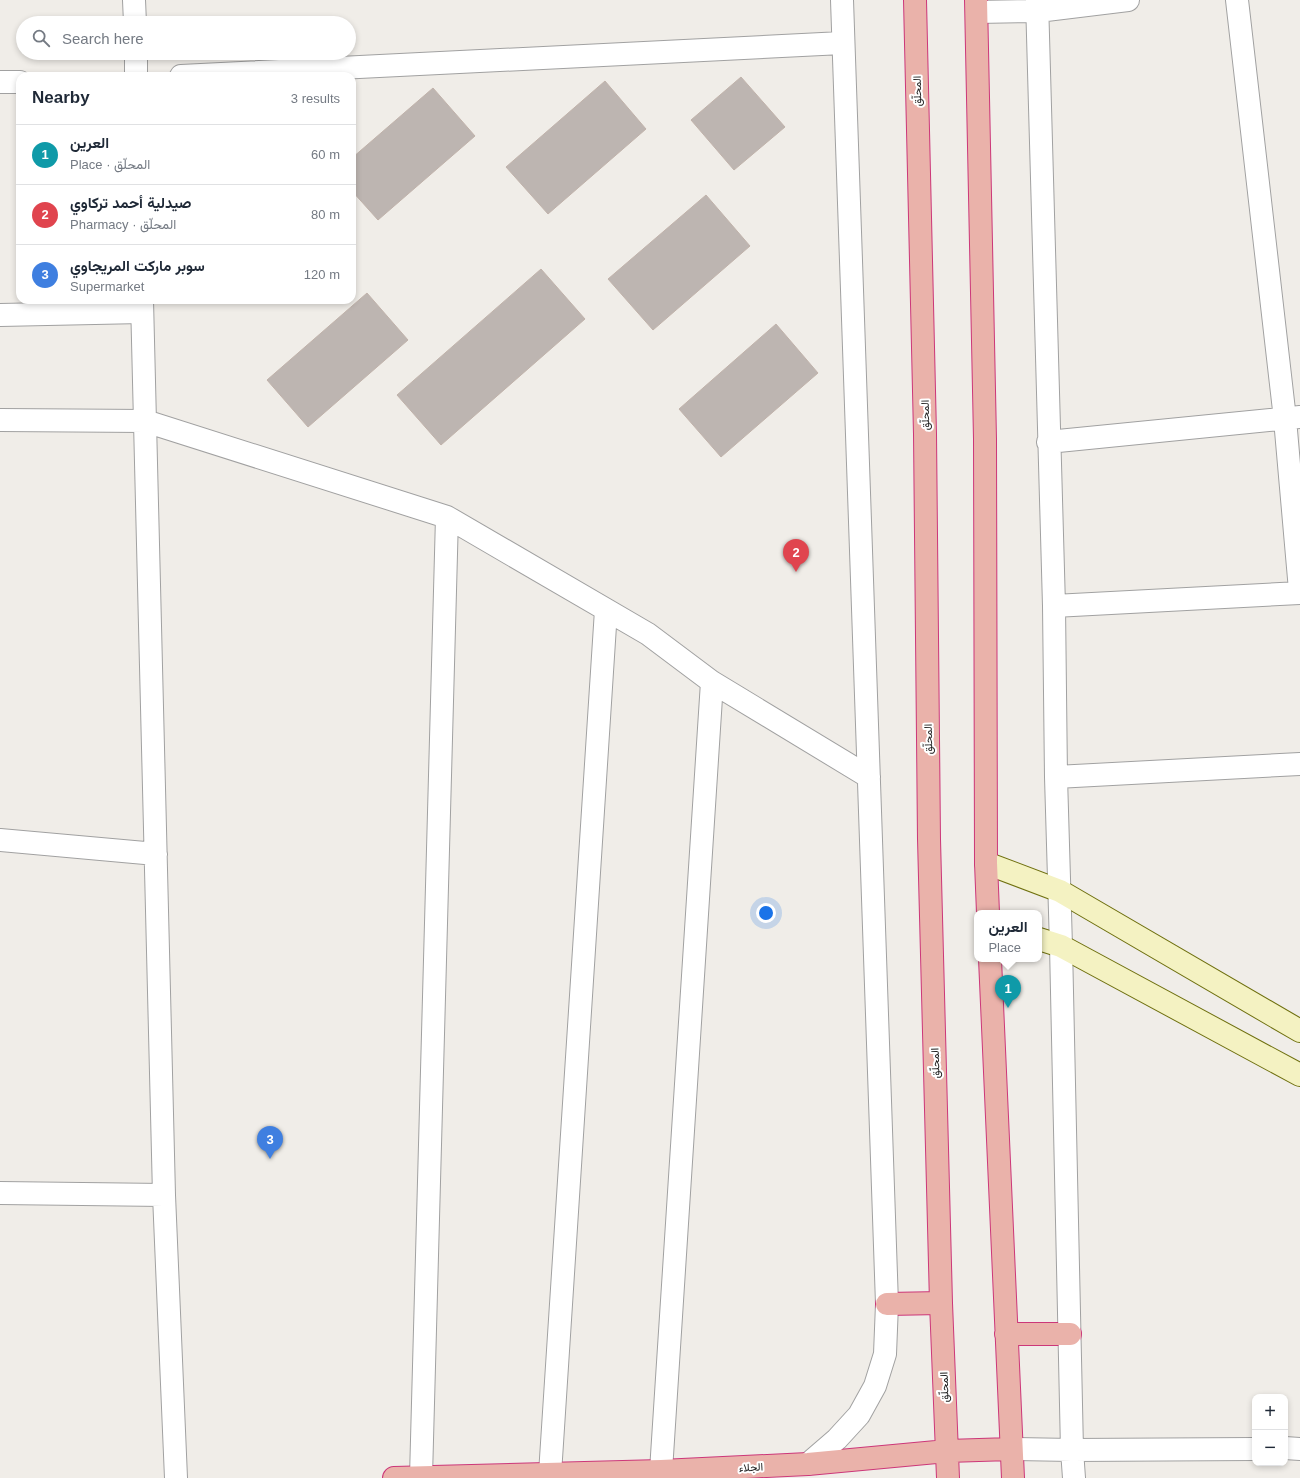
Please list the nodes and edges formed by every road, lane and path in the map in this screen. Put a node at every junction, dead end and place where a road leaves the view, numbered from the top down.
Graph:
1 (134, 0) edge
2 (842, 0) edge
3 (915, 0) edge
4 (1128, 0) edge
5 (1237, 0) edge
6 (1038, 5) edge
7 (976, 6) edge
8 (135, 16) edge
9 (842, 43) junction
10 (136, 60) edge
11 (136, 72) edge
12 (261, 72) edge
13 (0, 82) edge
14 (16, 82) edge
15 (142, 306) edge
16 (0, 315) edge
17 (1293, 418) edge
18 (0, 420) edge
19 (145, 421) junction
20 (1048, 442) junction
21 (447, 517) junction
22 (1300, 590) edge
23 (1300, 593) edge
24 (1054, 606) junction
25 (606, 610) junction
26 (712, 682) junction
27 (1300, 764) edge
28 (869, 777) junction
29 (1056, 777) junction
30 (0, 840) edge
31 (156, 854) junction
32 (986, 863) junction
33 (1060, 891) junction
34 (988, 910) edge
35 (1042, 940) edge
36 (1061, 946) junction
37 (990, 962) edge
38 (1300, 1031) edge
39 (1300, 1075) edge
40 (0, 1194) edge
41 (164, 1195) junction
42 (941, 1303) junction
43 (887, 1304) junction
44 (1006, 1334) junction
45 (1070, 1334) junction
46 (1252, 1448) edge
47 (1288, 1448) edge
48 (1011, 1449) junction
49 (1300, 1449) edge
50 (1072, 1450) junction
51 (947, 1451) junction
52 (808, 1464) junction
53 (661, 1471) junction
54 (550, 1474) junction
55 (421, 1477) edge
56 (176, 1478) edge
57 (394, 1478) edge
58 (948, 1478) edge
59 (1013, 1478) edge
60 (1074, 1478) edge

1 - 8 street
2 - 9 street
3 - 42 highway, المحلّق
4 - 6 street
5 - 17 street
6 - 7 street
6 - 20 street
7 - 32 highway
9 - 12 street
9 - 28 street
10 - 11 street
13 - 14 street
15 - 16 street
15 - 19 street
17 - 20 street
17 - 22 street
18 - 19 street
19 - 21 street
19 - 31 street
20 - 24 street
21 - 25 street
21 - 55 street
23 - 24 street
24 - 29 street
25 - 26 street
25 - 54 street
26 - 28 street
26 - 53 street
27 - 29 street
28 - 43 street
29 - 33 street
30 - 31 street
31 - 41 street
32 - 33 main road
32 - 34 highway
33 - 36 street
33 - 38 main road
35 - 36 main road
36 - 39 main road
36 - 45 street
37 - 44 highway
40 - 41 street
41 - 56 street
42 - 43 highway
42 - 51 highway, المحلّق
43 - 52 street
44 - 45 highway
44 - 48 highway
45 - 50 street
46 - 50 street
47 - 49 street
48 - 50 street
48 - 51 highway, الجلاء
48 - 59 highway
50 - 60 street
51 - 52 highway, الجلاء
51 - 58 highway, المحلّق
52 - 53 highway, الجلاء
53 - 54 highway, الجلاء
54 - 55 highway, الجلاء
55 - 57 highway, الجلاء

